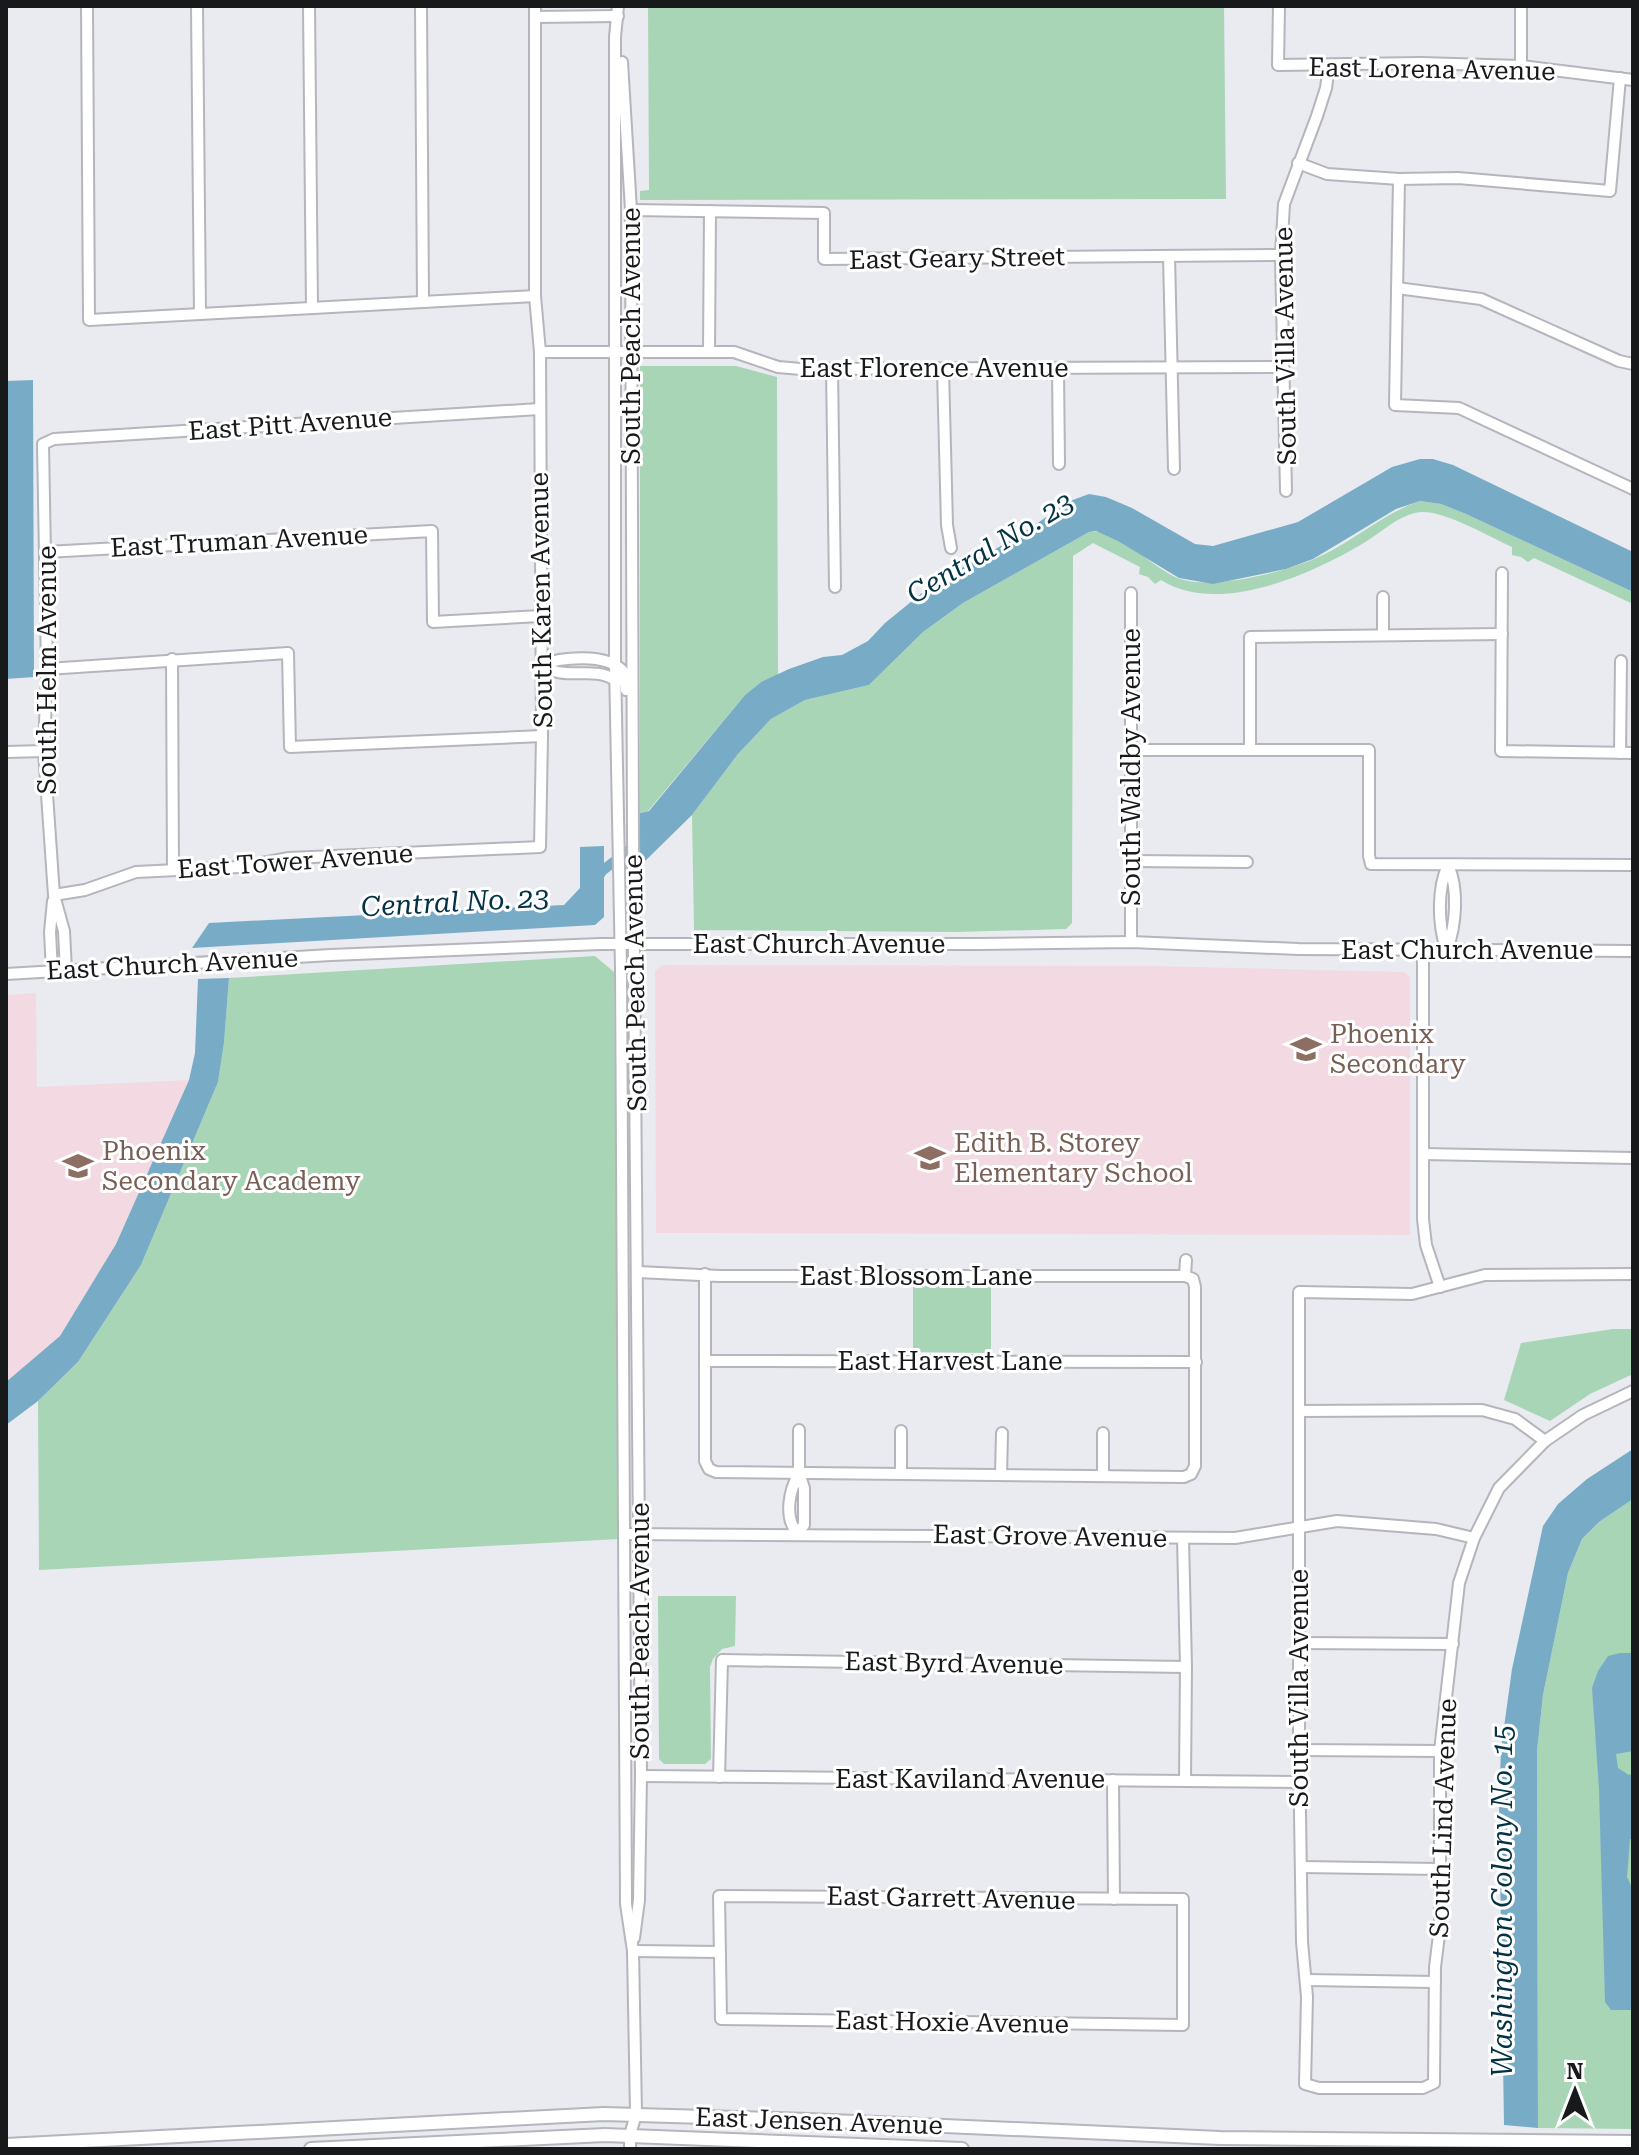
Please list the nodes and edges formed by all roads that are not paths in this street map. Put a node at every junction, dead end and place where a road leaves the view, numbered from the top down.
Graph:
1 (87, 6) edge
2 (197, 6) edge
3 (309, 6) edge
4 (421, 6) edge
5 (1279, 6) edge
6 (1521, 6) edge
7 (535, 11) edge
8 (618, 11) edge
9 (1329, 66) junction
10 (1521, 66) junction
11 (1620, 78) junction
12 (1633, 80) edge
13 (1298, 163) junction
14 (1399, 179) junction
15 (631, 210) junction
16 (710, 211) junction
17 (1281, 255) junction
18 (1169, 256) junction
19 (1397, 288) junction
20 (535, 296) junction
21 (423, 302) junction
22 (312, 308) junction
23 (200, 314) junction
24 (632, 351) junction
25 (540, 352) junction
26 (617, 352) junction
27 (709, 352) junction
28 (1633, 364) edge
29 (1283, 367) junction
30 (1170, 368) junction
31 (832, 369) junction
32 (1058, 369) junction
33 (943, 370) junction
34 (539, 409) junction
35 (43, 444) joint
36 (1059, 464) dead end
37 (1174, 469) dead end
38 (1633, 489) edge
39 (1286, 491) dead end
40 (951, 548) dead end
41 (46, 552) junction
42 (1502, 573) dead end
43 (835, 587) dead end
44 (1131, 593) dead end
45 (1383, 597) dead end
46 (540, 616) junction
47 (1502, 634) junction
48 (1383, 635) junction
49 (172, 659) junction
50 (1621, 661) dead end
51 (615, 664) junction
52 (541, 665) junction
53 (47, 669) junction
54 (615, 680) junction
55 (542, 736) junction
56 (1131, 750) junction
57 (1250, 750) junction
58 (44, 751) junction
59 (6, 752) edge
60 (1620, 753) junction
61 (1633, 753) edge
62 (632, 768) junction
63 (540, 847) joint
64 (1131, 861) junction
65 (1247, 862) dead end
66 (1448, 865) junction
67 (1633, 865) edge
68 (173, 870) junction
69 (54, 895) junction
70 (1131, 942) junction
71 (620, 944) junction
72 (634, 944) junction
73 (1423, 950) junction
74 (1447, 950) junction
75 (1633, 951) edge
76 (66, 971) junction
77 (52, 972) junction
78 (6, 974) edge
79 (622, 1099) junction
80 (1423, 1154) junction
81 (1633, 1158) edge
82 (637, 1214) junction
83 (1186, 1260) dead end
84 (638, 1272) junction
85 (705, 1274) junction
86 (1633, 1274) edge
87 (1189, 1278) junction
88 (1440, 1287) junction
89 (705, 1361) junction
90 (1196, 1362) junction
91 (1633, 1391) edge
92 (1299, 1411) junction
93 (799, 1430) dead end
94 (901, 1431) dead end
95 (1002, 1433) dead end
96 (1103, 1433) dead end
97 (1545, 1441) junction
98 (799, 1473) junction
99 (901, 1473) junction
100 (1001, 1475) junction
101 (1103, 1476) junction
102 (790, 1507) junction
103 (804, 1508) junction
104 (1298, 1528) junction
105 (797, 1533) junction
106 (624, 1534) junction
107 (639, 1534) junction
108 (1183, 1538) junction
109 (1474, 1538) junction
110 (1300, 1643) junction
111 (1453, 1644) junction
112 (1186, 1667) junction
113 (1299, 1750) junction
114 (1440, 1751) junction
115 (641, 1776) junction
116 (719, 1777) junction
117 (1113, 1780) junction
118 (1185, 1781) junction
119 (1299, 1782) junction
120 (1301, 1867) junction
121 (1439, 1869) junction
122 (1114, 1899) junction
123 (633, 1951) junction
124 (720, 1952) junction
125 (1306, 1980) junction
126 (1435, 1982) junction
127 (1183, 2025) joint
128 (1434, 2083) joint
129 (636, 2114) junction
130 (335, 2128) junction
131 (630, 2135) junction
132 (1633, 2142) edge
133 (6, 2145) edge
134 (43, 2146) edge
135 (335, 2148) edge
136 (311, 2149) edge
137 (630, 2149) edge
138 (962, 2149) edge

1 - 23 street
2 - 23 street
3 - 22 street
4 - 21 street
5 - 9 street, East Lorena Avenue
6 - 10 street
7 - 8 street
7 - 20 street, South Karen Avenue
8 - 15 street, South Peach Avenue
8 - 26 street, South Peach Avenue
9 - 10 street, East Lorena Avenue
9 - 13 street, South Villa Avenue
10 - 11 street, East Lorena Avenue
11 - 12 street, East Lorena Avenue
11 - 14 street
13 - 14 street
13 - 17 street, South Villa Avenue
14 - 19 street
15 - 16 street, East Geary Street
15 - 24 street, South Peach Avenue
16 - 18 street, East Geary Street
16 - 27 street
17 - 18 street, East Geary Street
17 - 29 street, South Villa Avenue
18 - 30 street
19 - 28 street
19 - 38 street
20 - 21 street
20 - 25 street, South Karen Avenue
21 - 22 street
22 - 23 street
24 - 26 street, East Florence Avenue
24 - 27 street, East Florence Avenue
24 - 62 street, South Peach Avenue
25 - 26 street, East Florence Avenue
25 - 34 street, South Karen Avenue
26 - 51 street, South Peach Avenue
27 - 31 street, East Florence Avenue
29 - 30 street, East Florence Avenue
29 - 39 street, South Villa Avenue
30 - 32 street, East Florence Avenue
30 - 37 street
31 - 33 street, East Florence Avenue
31 - 43 street
32 - 33 street, East Florence Avenue
32 - 36 street
33 - 40 street
34 - 35 street, East Pitt Avenue
34 - 46 street, South Karen Avenue
35 - 41 street, South Helm Avenue
41 - 46 street, East Truman Avenue
41 - 53 street, South Helm Avenue
42 - 47 street
44 - 56 street, South Waldby Avenue
45 - 48 street
46 - 52 street, South Karen Avenue
47 - 48 street
47 - 60 street
48 - 57 street
49 - 53 street
49 - 55 street
49 - 68 street
50 - 60 street
51 - 52 street
51 - 54 street, South Peach Avenue
51 - 62 street
52 - 54 street
52 - 55 street, South Karen Avenue
53 - 58 street, South Helm Avenue
54 - 71 street, South Peach Avenue
55 - 63 street, South Karen Avenue
56 - 57 street
56 - 64 street, South Waldby Avenue
57 - 66 street
58 - 59 street
58 - 69 street, South Helm Avenue
60 - 61 street
62 - 72 street, South Peach Avenue
63 - 68 street, East Tower Avenue
64 - 65 street
64 - 70 street, South Waldby Avenue
66 - 67 street
66 - 74 street
68 - 69 street, East Tower Avenue
69 - 76 street, South Helm Avenue
69 - 77 street, South Helm Avenue
70 - 72 street, East Church Avenue
70 - 73 street, East Church Avenue
71 - 72 street, East Church Avenue
71 - 76 street, East Church Avenue
71 - 79 street, South Peach Avenue
72 - 82 street, South Peach Avenue
73 - 74 street, East Church Avenue
73 - 80 street
74 - 75 street, East Church Avenue
76 - 77 street, East Church Avenue
77 - 78 street, East Church Avenue
79 - 82 street
79 - 106 street, South Peach Avenue
80 - 81 street
80 - 88 street
82 - 84 street, South Peach Avenue
83 - 87 street
84 - 85 street, East Blossom Lane
84 - 107 street, South Peach Avenue
85 - 87 street, East Blossom Lane
85 - 89 street
86 - 88 street
87 - 90 street
88 - 92 street, South Villa Avenue
89 - 90 street, East Harvest Lane
89 - 98 street
90 - 101 street
91 - 97 street, South Lind Avenue
92 - 97 street
92 - 104 street, South Villa Avenue
93 - 98 street
94 - 99 street
95 - 100 street
96 - 101 street
97 - 109 street, South Lind Avenue
98 - 99 street
98 - 102 street
98 - 103 street
99 - 100 street
100 - 101 street
102 - 103 street
102 - 105 street
103 - 105 street
104 - 108 street, East Grove Avenue
104 - 109 street, East Grove Avenue
104 - 110 street, South Villa Avenue
105 - 107 street, East Grove Avenue
105 - 108 street, East Grove Avenue
106 - 107 street, East Grove Avenue
106 - 123 street, South Peach Avenue
107 - 115 street, South Peach Avenue
108 - 112 street
109 - 111 street, South Lind Avenue
110 - 111 street
110 - 113 street, South Villa Avenue
111 - 114 street, South Lind Avenue
112 - 116 street, East Byrd Avenue
112 - 118 street
113 - 114 street
113 - 119 street, South Villa Avenue
114 - 121 street, South Lind Avenue
115 - 116 street, East Kaviland Avenue
115 - 123 street, South Peach Avenue
116 - 117 street, East Kaviland Avenue
117 - 118 street, East Kaviland Avenue
117 - 122 street
118 - 119 street, East Kaviland Avenue
119 - 120 street, South Villa Avenue
120 - 121 street
120 - 125 street, South Villa Avenue
121 - 126 street, South Lind Avenue
122 - 124 street, East Garrett Avenue
122 - 127 street, East Garrett Avenue
123 - 124 street
123 - 129 street, South Peach Avenue
124 - 127 street, East Hoxie Avenue
125 - 126 street
125 - 128 street, South Villa Avenue
126 - 128 street, South Lind Avenue
129 - 130 main road, East Jensen Avenue
129 - 131 street, South Peach Avenue
129 - 132 main road, East Jensen Avenue
130 - 134 main road, East Jensen Avenue
130 - 135 street
131 - 135 main road, East Jensen Avenue
131 - 137 street, South Peach Avenue
131 - 138 main road, East Jensen Avenue
133 - 134 main road, East Jensen Avenue
135 - 136 main road, East Jensen Avenue

